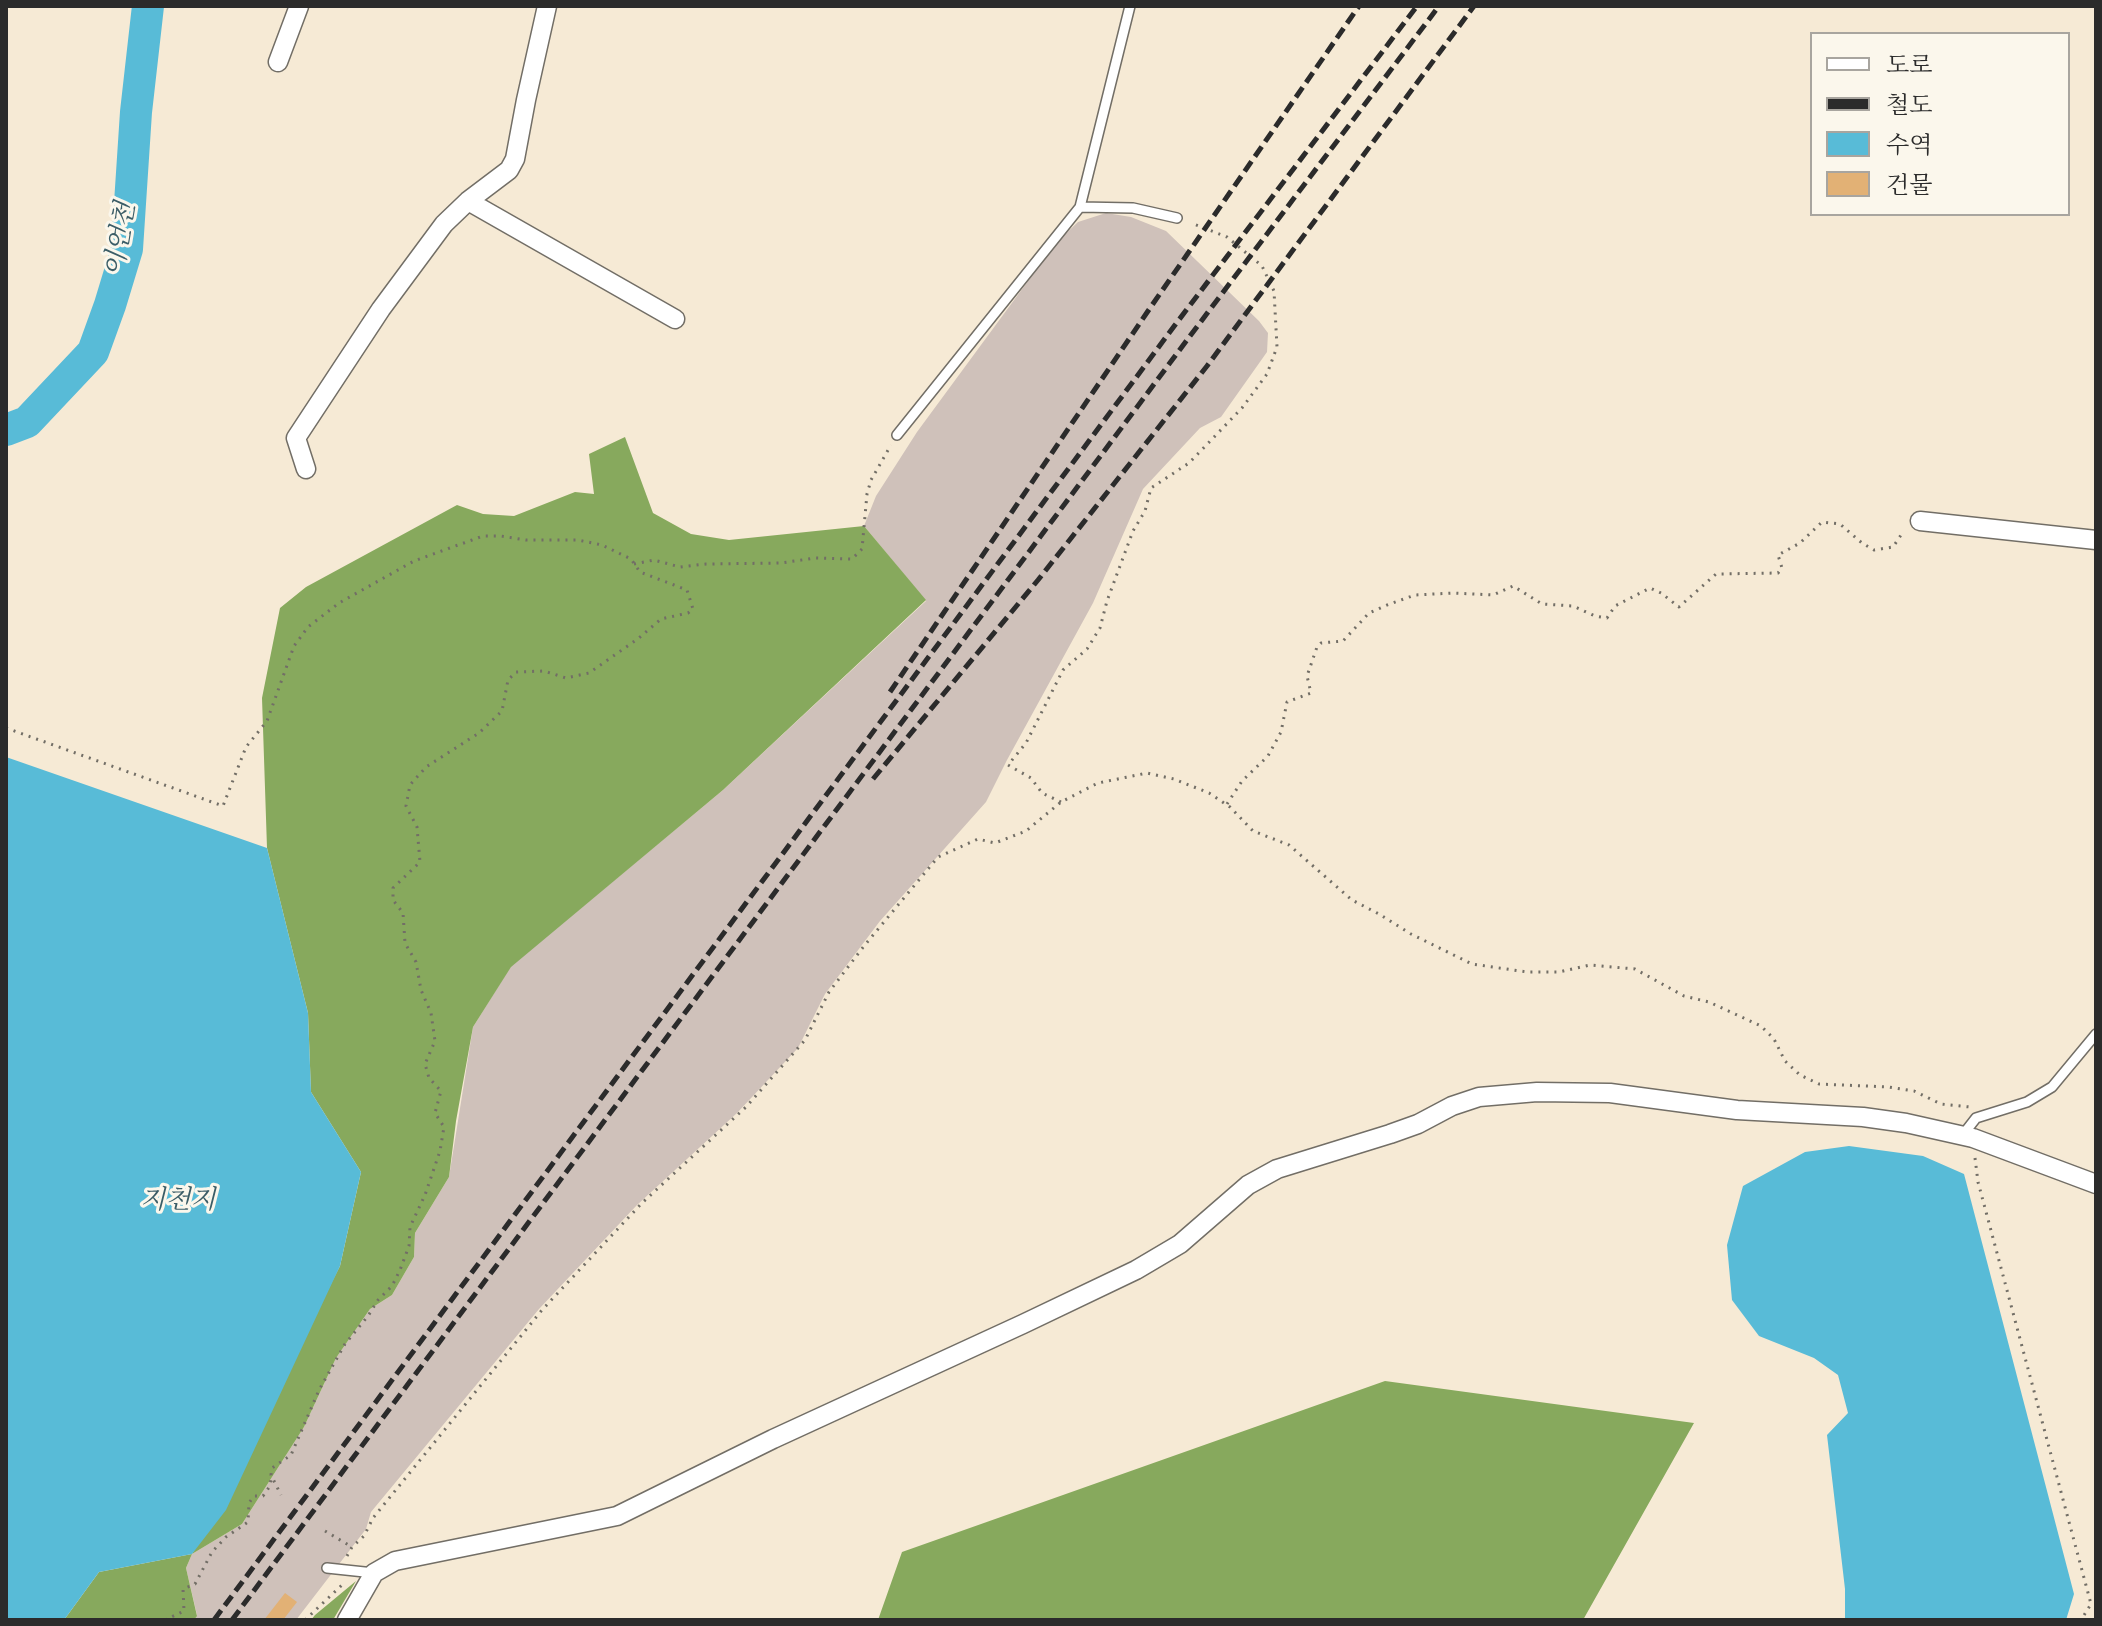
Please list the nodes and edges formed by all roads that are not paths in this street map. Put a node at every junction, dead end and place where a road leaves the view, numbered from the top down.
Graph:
1 (299, 6) edge
2 (547, 6) edge
3 (1130, 6) edge
4 (278, 62) dead end
5 (468, 201) junction
6 (1080, 207) junction
7 (1177, 218) road end
8 (675, 319) dead end
9 (897, 435) road end
10 (306, 469) dead end
11 (1920, 521) road end
12 (2096, 540) edge
13 (2096, 1034) edge
14 (1967, 1137) junction
15 (2096, 1184) edge
16 (327, 1568) dead end
17 (374, 1573) junction
18 (347, 1620) edge

1 - 4 street
2 - 5 street
3 - 6 lane
5 - 8 street
5 - 10 street
6 - 7 lane
6 - 9 lane
11 - 12 street
13 - 14 lane
14 - 15 street
14 - 17 street
16 - 17 lane
17 - 18 street

